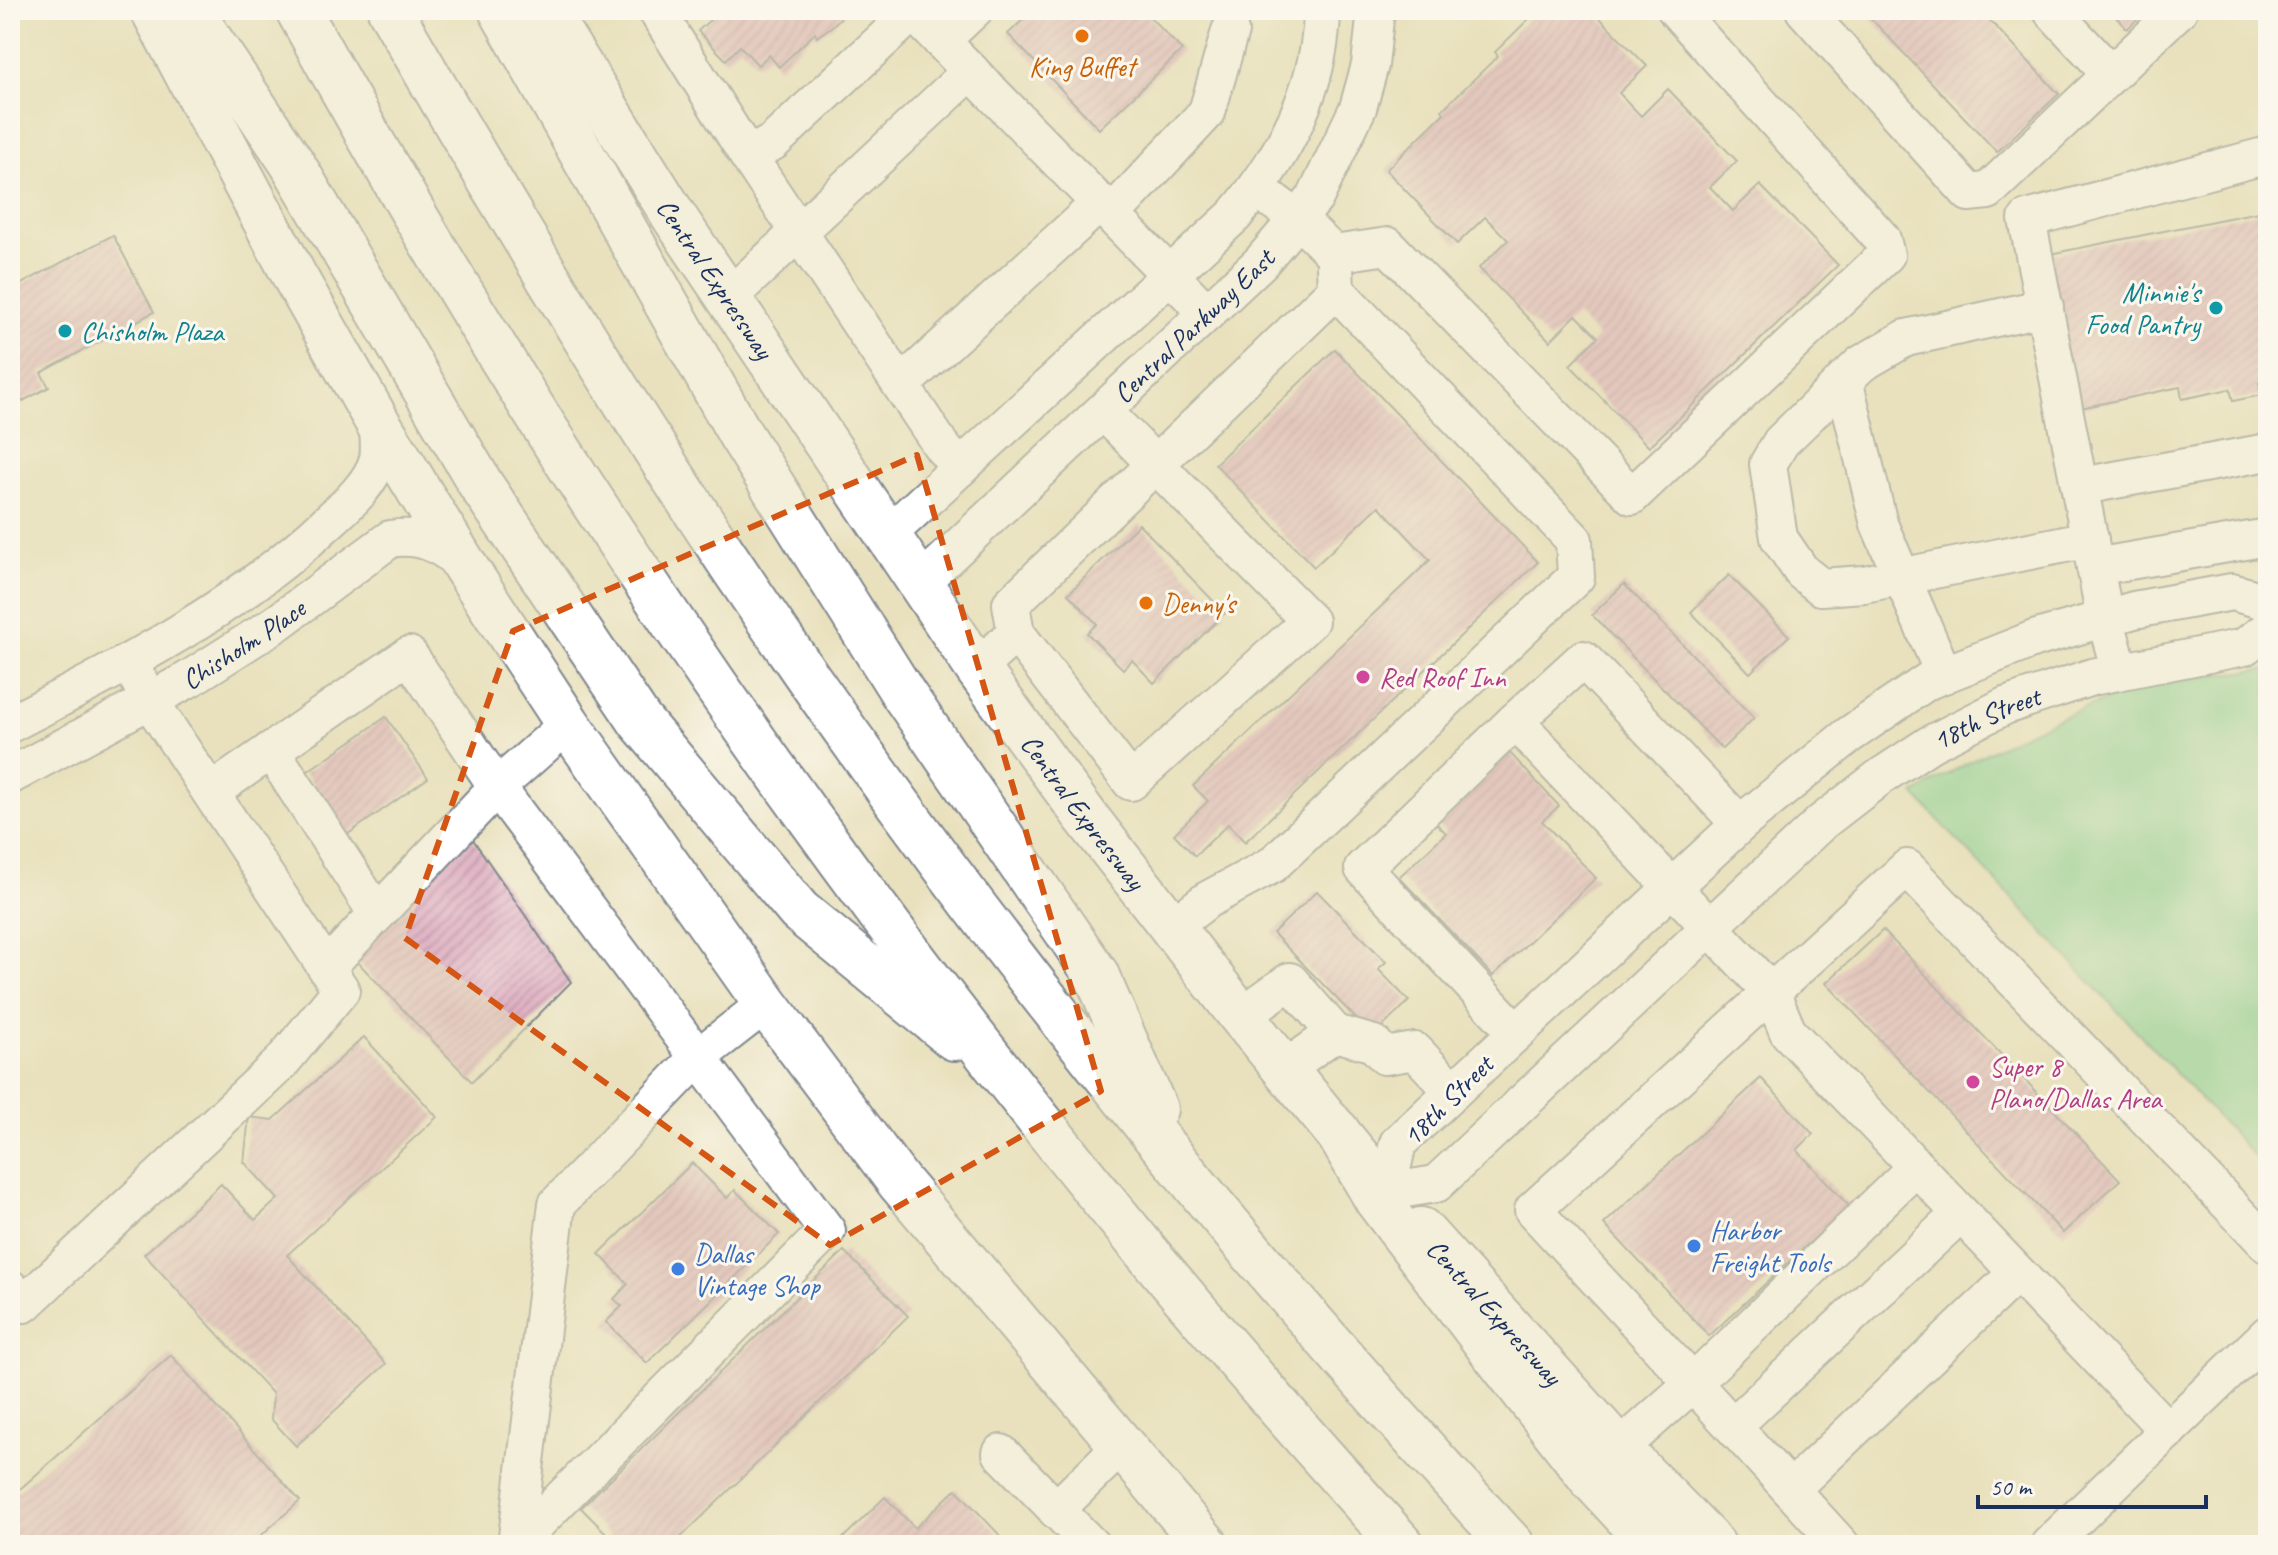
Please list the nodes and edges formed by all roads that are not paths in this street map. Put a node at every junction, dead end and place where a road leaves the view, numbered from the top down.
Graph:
1 (153, 10) edge
2 (190, 10) edge
3 (298, 10) edge
4 (390, 10) edge
5 (501, 10) edge
6 (545, 10) edge
7 (656, 10) edge
8 (974, 10) edge
9 (1322, 10) edge
10 (1376, 10) edge
11 (1676, 10) edge
12 (1804, 10) edge
13 (2051, 10) edge
14 (2179, 10) edge
15 (914, 11) edge
16 (1226, 17) edge
17 (941, 41) junction
18 (971, 71) junction
19 (2111, 74) junction
20 (2268, 155) edge
21 (748, 156) junction
22 (1257, 189) junction
23 (1106, 208) junction
24 (1298, 219) junction
25 (800, 233) junction
26 (1334, 254) junction
27 (1171, 274) junction
28 (1336, 290) junction
29 (730, 296) junction
30 (2045, 307) junction
31 (1207, 313) junction
32 (1844, 380) junction
33 (901, 385) junction
34 (1103, 411) junction
35 (378, 423) junction
36 (2268, 452) edge
37 (1155, 462) junction
38 (960, 468) junction
39 (2082, 486) junction
40 (886, 536) junction
41 (2268, 537) edge
42 (2092, 553) junction
43 (466, 568) junction
44 (1900, 577) junction
45 (918, 585) junction
46 (2268, 602) edge
47 (2105, 618) junction
48 (2268, 629) edge
49 (1016, 633) junction
50 (130, 664) junction
51 (977, 668) junction
52 (2120, 671) junction
53 (1944, 675) junction
54 (150, 701) junction
55 (1515, 721) junction
56 (10, 724) edge
57 (568, 724) junction
58 (271, 750) junction
59 (10, 776) edge
60 (1131, 782) junction
61 (497, 787) junction
62 (211, 792) junction
63 (1086, 817) junction
64 (1740, 824) junction
65 (1671, 885) junction
66 (377, 914) junction
67 (1172, 927) junction
68 (1710, 927) junction
69 (327, 967) junction
70 (1771, 992) junction
71 (766, 1004) junction
72 (1241, 1016) junction
73 (1516, 1032) junction
74 (1335, 1033) junction
75 (698, 1057) junction
76 (1285, 1069) junction
77 (1007, 1079) junction
78 (1453, 1091) junction
79 (1337, 1131) junction
80 (1180, 1166) junction
81 (1916, 1167) junction
82 (1387, 1192) junction
83 (1960, 1214) junction
84 (2268, 1245) edge
85 (2017, 1273) junction
86 (15, 1303) edge
87 (2268, 1334) edge
88 (1693, 1383) junction
89 (1733, 1426) junction
90 (2168, 1431) junction
91 (1121, 1446) junction
92 (1619, 1449) junction
93 (1001, 1453) dead end
94 (1791, 1489) junction
95 (1056, 1510) junction
96 (524, 1537) edge
97 (1091, 1545) edge
98 (1206, 1545) edge
99 (1402, 1545) edge
100 (1512, 1545) edge
101 (1653, 1545) edge
102 (1713, 1545) edge
103 (1841, 1545) edge
104 (2049, 1545) edge

1 - 35 main road
2 - 77 main road
3 - 77 main road
4 - 80 main road
5 - 80 main road
6 - 29 main road, Central Expressway
7 - 21 street
8 - 17 street
9 - 22 street, Central Parkway East
10 - 24 street, Central Parkway East
11 - 26 street
12 - 19 street
13 - 19 street
14 - 19 street
15 - 17 street
15 - 21 street
16 - 23 street
17 - 18 street
18 - 23 street
18 - 25 street
20 - 30 street
21 - 25 street
22 - 24 street
22 - 27 street, Central Parkway East
23 - 27 street
23 - 33 street
24 - 26 street
24 - 31 street, Central Parkway East
25 - 29 street
25 - 33 street
26 - 28 street
27 - 31 street
27 - 38 street, Central Parkway East
28 - 37 street
28 - 67 street
29 - 40 main road, Central Expressway
30 - 32 street
30 - 39 street
31 - 34 street, Central Parkway East
32 - 44 street
32 - 44 street
33 - 38 street
34 - 37 street
34 - 45 street, Central Parkway East
35 - 43 main road
35 - 50 street, Chisholm Place
36 - 39 street
37 - 49 street
37 - 60 street
38 - 40 street, Central Parkway East
39 - 42 street
40 - 45 main road, Central Expressway
41 - 42 street
42 - 44 street
42 - 47 street
43 - 54 street, Chisholm Place
43 - 57 main road
44 - 53 street
45 - 51 main road, Central Expressway
46 - 47 street, 18th Street
47 - 52 street
47 - 53 street, 18th Street
48 - 52 street, 18th Street
49 - 51 street
49 - 60 street
50 - 54 street
50 - 56 street, Chisholm Place
51 - 63 main road, Central Expressway
52 - 68 street, 18th Street
53 - 64 street, 18th Street
54 - 59 street, Chisholm Place
54 - 62 street
55 - 64 street
55 - 65 street
55 - 73 street
57 - 61 street
57 - 71 main road
58 - 61 street
58 - 62 street
58 - 66 street
60 - 63 street
61 - 66 street
61 - 75 street
62 - 69 street
63 - 67 main road, Central Expressway
64 - 65 street, 18th Street
65 - 68 street
65 - 73 street, 18th Street
66 - 69 street
67 - 72 main road, Central Expressway
68 - 70 street
68 - 82 street, 18th Street
69 - 86 street
70 - 81 street
70 - 84 street
70 - 88 street
71 - 75 street
71 - 91 main road
72 - 74 street
72 - 76 main road, Central Expressway
73 - 78 street, 18th Street
74 - 76 street
74 - 78 street
75 - 96 street
75 - 96 street
76 - 79 main road, Central Expressway
77 - 99 main road
78 - 82 street, 18th Street
79 - 82 main road, Central Expressway
79 - 101 main road
80 - 100 main road
81 - 83 street
81 - 88 street
82 - 92 main road, Central Expressway
83 - 85 street
83 - 89 street
85 - 90 street
85 - 94 street
87 - 90 street
88 - 89 street
88 - 92 street
89 - 94 street
90 - 104 street
91 - 95 street
91 - 98 main road
92 - 102 main road, Central Expressway
93 - 95 street
94 - 103 street
95 - 97 street

